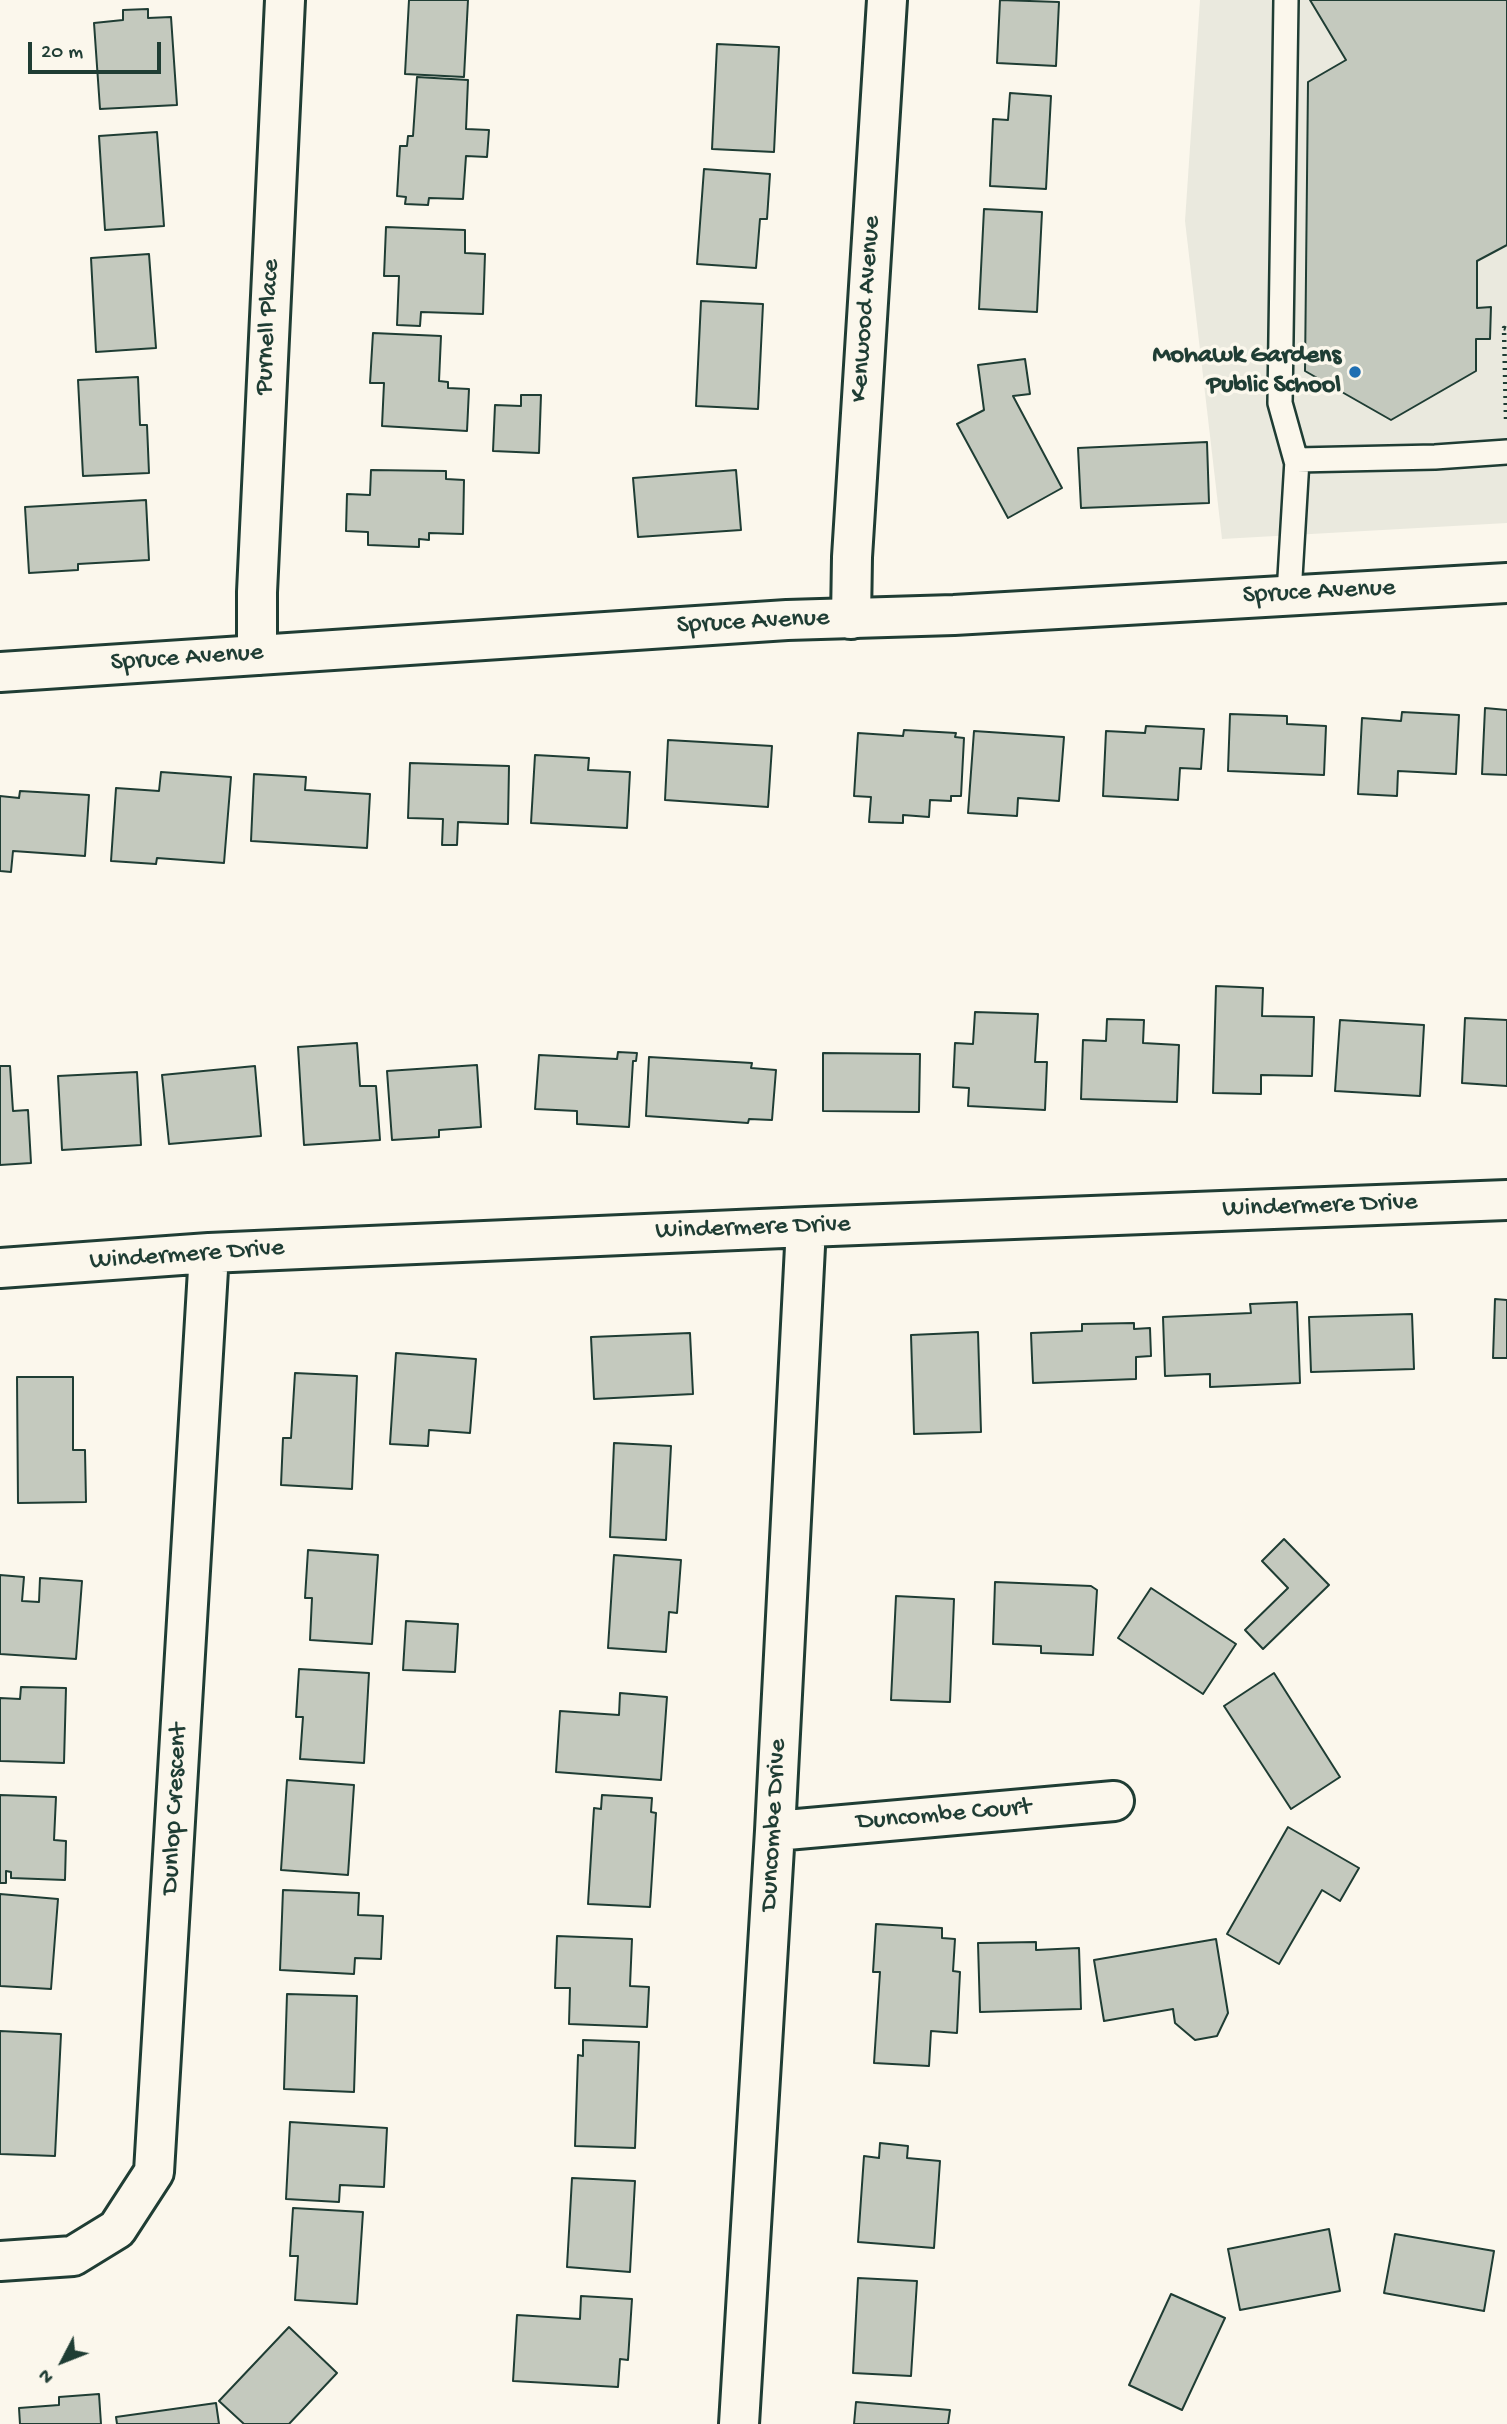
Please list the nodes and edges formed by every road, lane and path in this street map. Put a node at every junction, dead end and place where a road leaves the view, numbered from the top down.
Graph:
1 (285, 0) edge
2 (887, 0) edge
3 (1286, 0) edge
4 (1507, 328) edge
5 (1506, 430) edge
6 (1507, 452) edge
7 (1297, 464) junction
8 (1507, 583) edge
9 (1290, 594) junction
10 (850, 619) junction
11 (257, 655) junction
12 (0, 672) edge
13 (1507, 1200) edge
14 (806, 1227) junction
15 (209, 1253) junction
16 (0, 1268) edge
17 (1114, 1801) dead end
18 (775, 1831) junction
19 (0, 2261) edge
20 (738, 2424) edge

1 - 11 street, Purnell Place
2 - 10 street, Kenwood Avenue
3 - 7 lane
4 - 5 path
6 - 7 lane
7 - 9 lane
8 - 9 street, Spruce Avenue
9 - 10 street, Spruce Avenue
10 - 11 street, Spruce Avenue
11 - 12 street, Spruce Avenue
13 - 14 street, Windermere Drive
14 - 15 street, Windermere Drive
14 - 18 street, Duncombe Drive
15 - 16 street, Windermere Drive
15 - 19 street, Dunlop Crescent
17 - 18 street, Duncombe Court
18 - 20 street, Duncombe Drive

